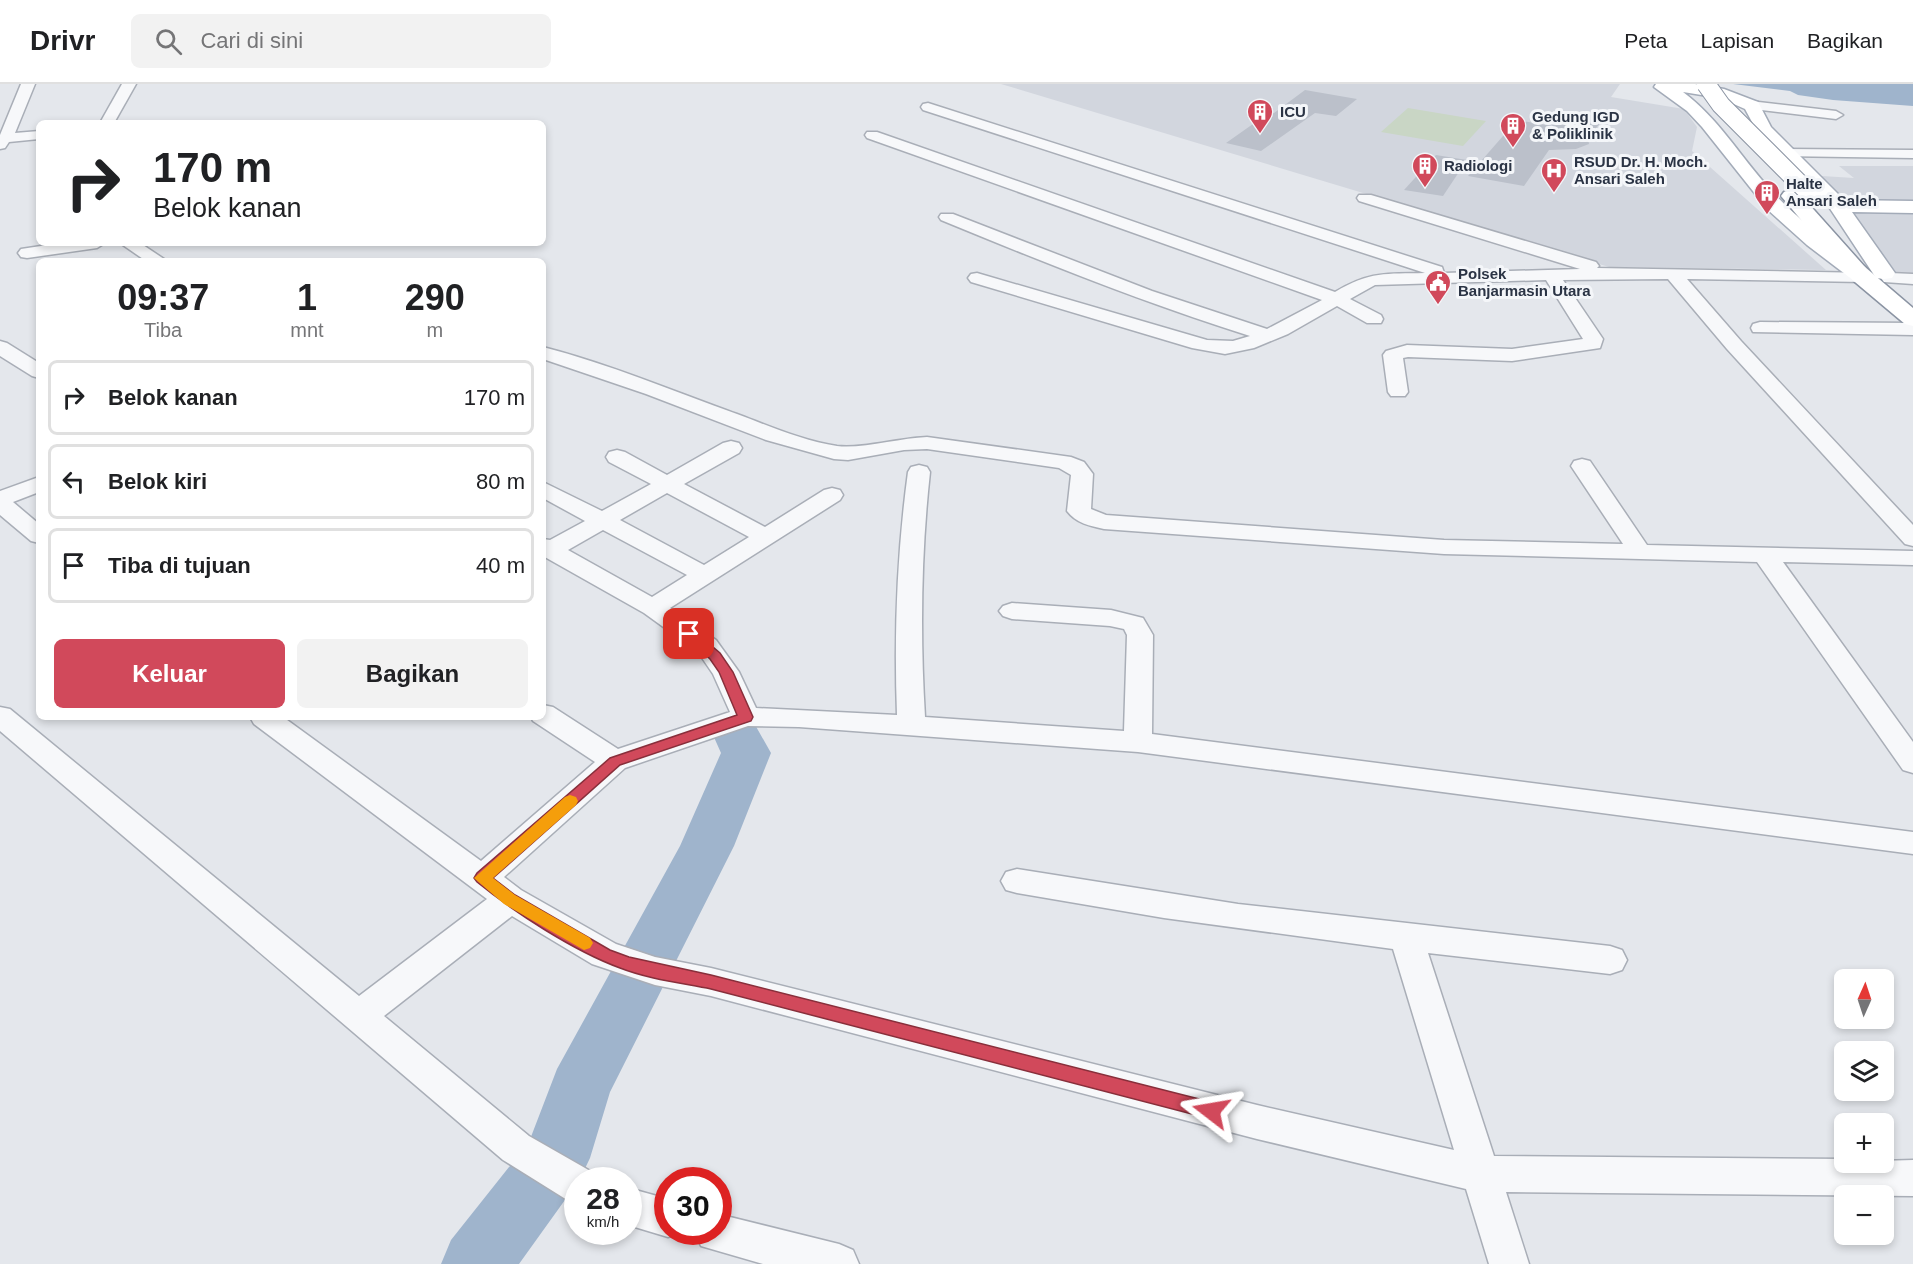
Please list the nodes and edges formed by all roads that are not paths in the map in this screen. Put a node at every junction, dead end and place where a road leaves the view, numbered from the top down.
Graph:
1 (28, 84) edge
2 (129, 84) edge
3 (1706, 84) edge
4 (1671, 85) edge
5 (1750, 105) junction
6 (928, 107) dead end
7 (109, 120) edge
8 (36, 135) edge
9 (872, 135) dead end
10 (2, 140) edge
11 (1785, 153) junction
12 (1834, 153) junction
13 (1913, 154) edge
14 (1365, 198) dead end
15 (1839, 206) junction
16 (1913, 207) edge
17 (947, 217) dead end
18 (36, 240) edge
19 (78, 246) edge
20 (133, 246) edge
21 (27, 254) junction
22 (153, 258) edge
23 (36, 265) edge
24 (1611, 273) junction
25 (1551, 274) junction
26 (1673, 274) junction
27 (1873, 275) junction
28 (1458, 277) junction
29 (977, 278) dead end
30 (1913, 279) edge
31 (1913, 298) edge
32 (1336, 299) junction
33 (1374, 319) dead end
34 (1913, 319) edge
35 (1760, 328) dead end
36 (1913, 329) edge
37 (1268, 335) junction
38 (0, 347) edge
39 (546, 354) edge
40 (36, 369) edge
41 (1398, 392) dead end
42 (731, 448) dead end
43 (616, 457) dead end
44 (1582, 466) dead end
45 (919, 472) dead end
46 (667, 484) junction
47 (36, 485) edge
48 (546, 491) edge
49 (832, 495) dead end
50 (0, 503) edge
51 (603, 520) junction
52 (36, 533) edge
53 (766, 537) junction
54 (1913, 539) edge
55 (547, 548) edge
56 (1640, 552) junction
57 (1765, 555) junction
58 (1913, 558) edge
59 (705, 575) junction
60 (653, 608) junction
61 (1012, 611) dead end
62 (0, 716) edge
63 (546, 716) edge
64 (741, 719) junction
65 (268, 720) edge
66 (911, 725) junction
67 (1138, 742) junction
68 (615, 761) junction
69 (1913, 763) edge
70 (1913, 843) edge
71 (482, 878) junction
72 (1017, 881) dead end
73 (510, 899) junction
74 (1407, 939) junction
75 (1610, 960) dead end
76 (359, 1016) junction
77 (1480, 1174) junction
78 (564, 1177) edge
79 (1913, 1178) edge
80 (732, 1236) edge
81 (839, 1264) edge
82 (1509, 1264) edge

1 - 10 street
2 - 7 street
3 - 27 main road, bridge
4 - 5 main road
4 - 27 main road
4 - 27 main road
5 - 11 main road
5 - 12 street
6 - 28 street
8 - 10 street
9 - 32 street
11 - 12 street
11 - 15 main road
12 - 13 street
14 - 24 street
15 - 16 main road
15 - 27 main road
17 - 37 street
18 - 21 street
19 - 21 street
20 - 22 street
21 - 23 street
24 - 25 street
24 - 26 street
25 - 28 street
25 - 41 street
26 - 27 street
26 - 54 street
27 - 30 street
27 - 31 main road
27 - 34 main road
28 - 32 street
29 - 37 street
32 - 33 street
32 - 37 street
35 - 36 street
38 - 40 street
39 - 56 street
42 - 46 street
43 - 46 street
44 - 56 street
45 - 66 street
46 - 51 street
46 - 53 street
47 - 50 street
48 - 51 street
49 - 53 street
50 - 52 street
51 - 55 street
51 - 59 street
53 - 59 street
55 - 60 street
56 - 57 street
57 - 58 street
57 - 69 street
59 - 60 street
60 - 64 street
61 - 67 street
62 - 76 street
63 - 68 street
64 - 66 street
64 - 68 street
65 - 71 street
66 - 67 street
67 - 70 street
68 - 71 street
71 - 73 street
72 - 74 street
73 - 76 street
73 - 77 street
74 - 75 street
74 - 77 street
76 - 78 street
77 - 79 street
77 - 82 street
80 - 81 street

